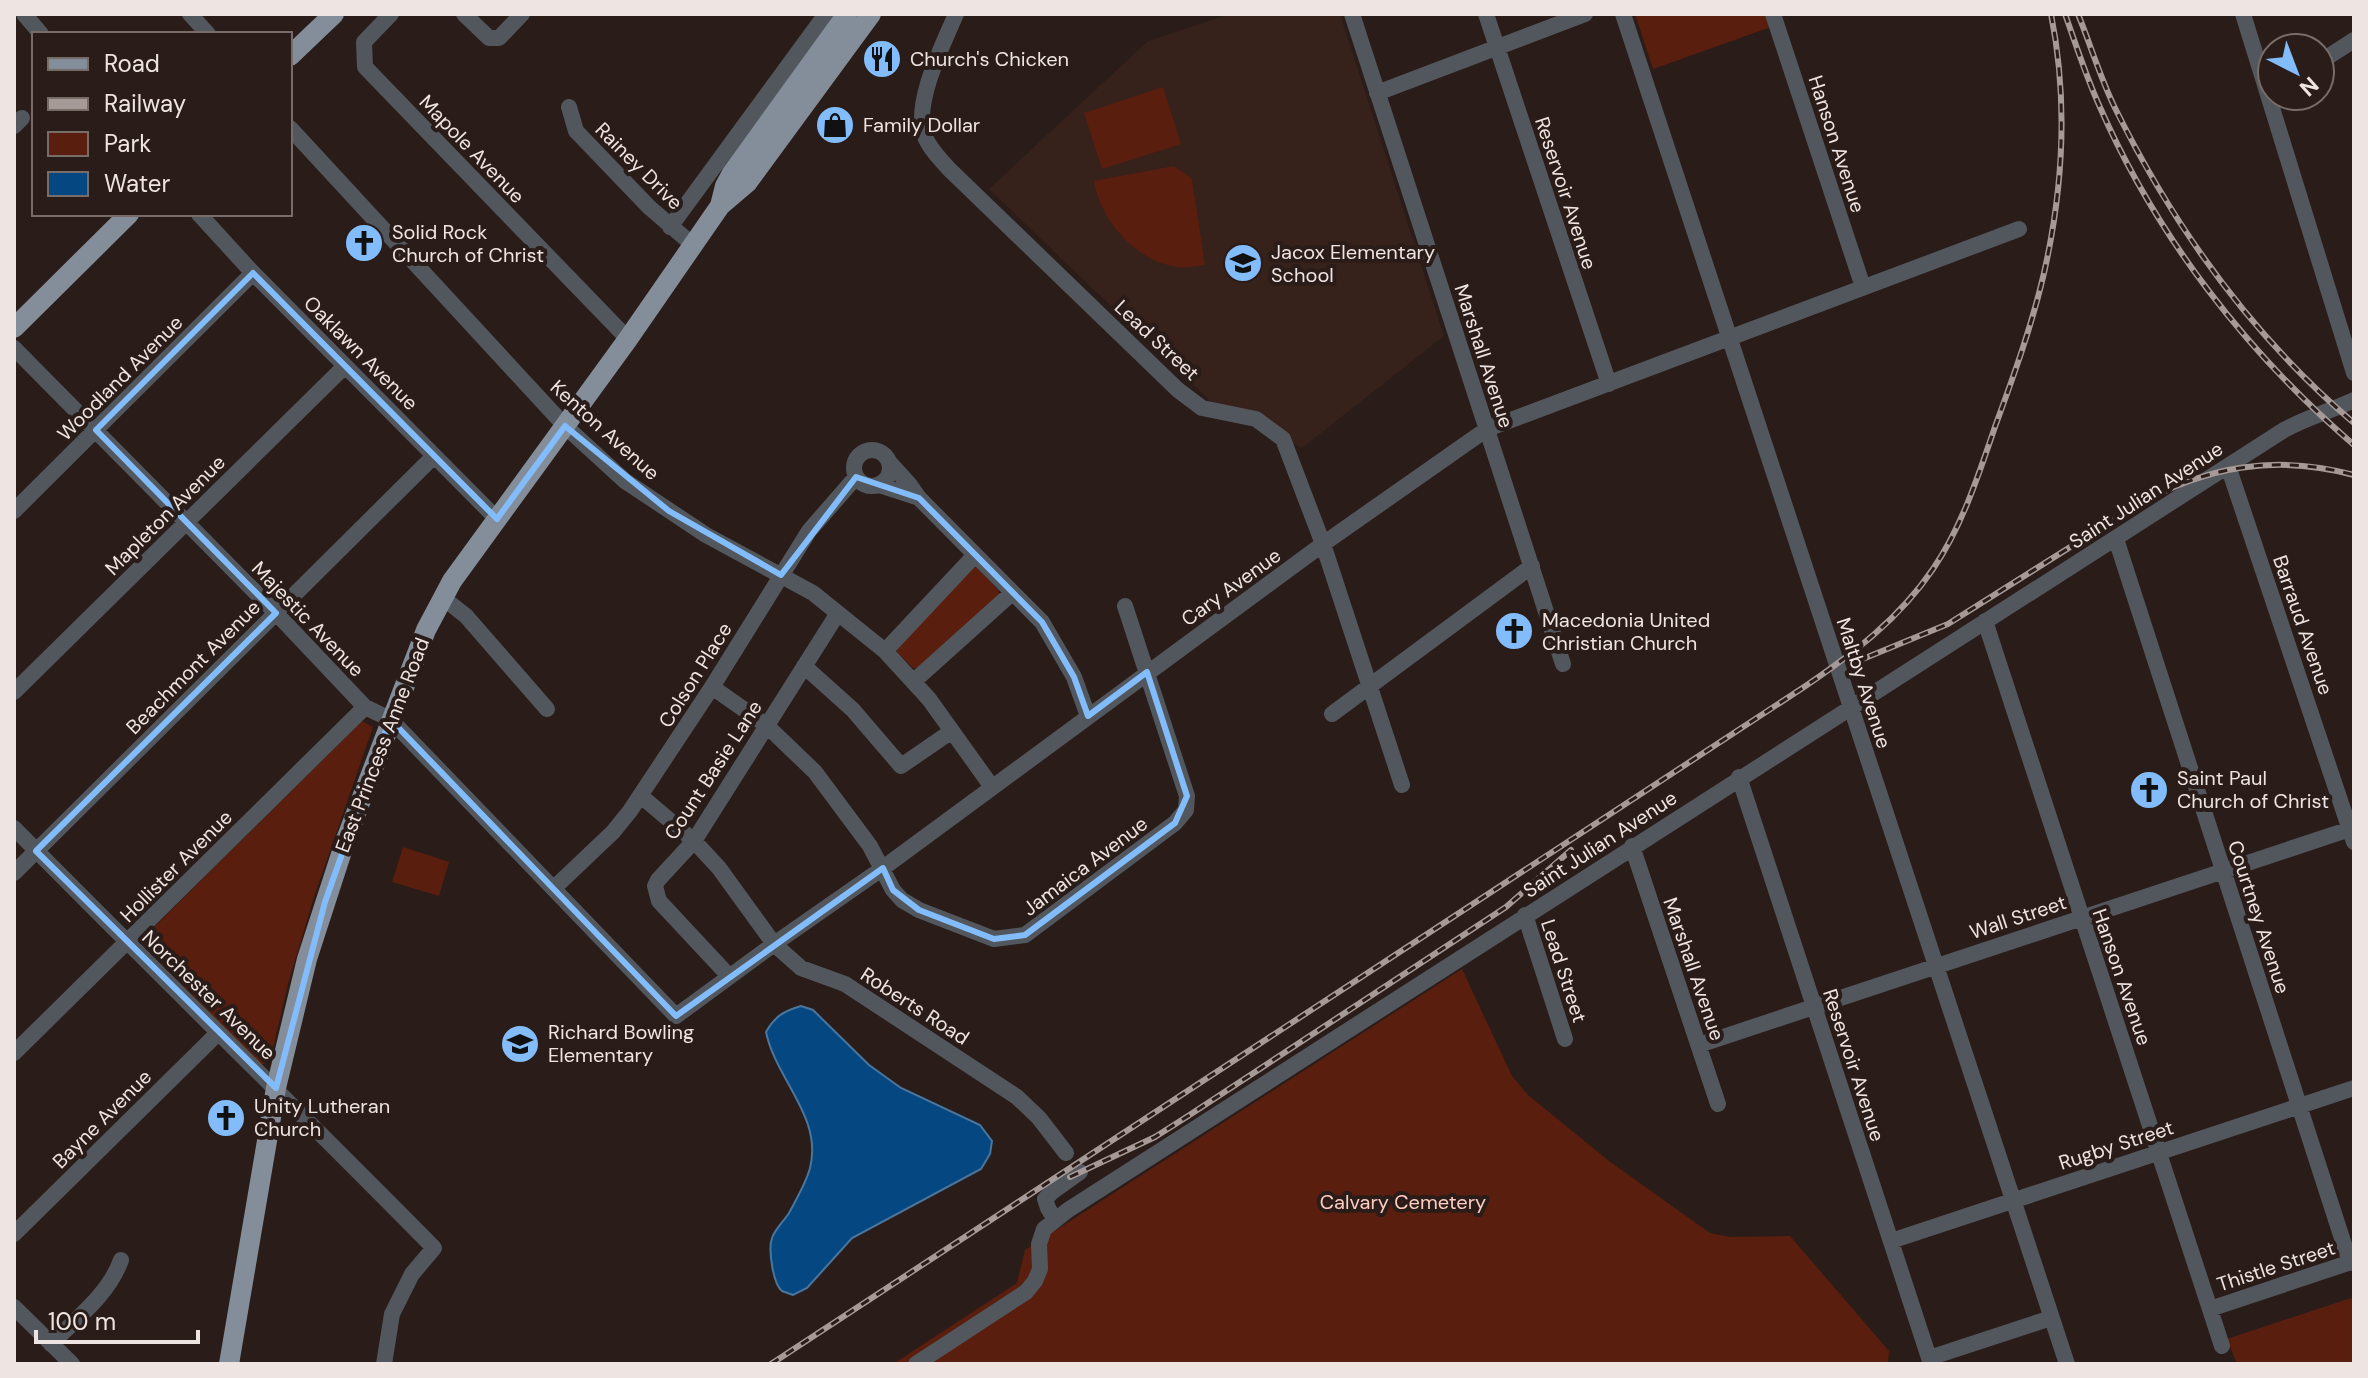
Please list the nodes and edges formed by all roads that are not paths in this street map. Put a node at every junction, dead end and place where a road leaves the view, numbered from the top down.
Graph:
1 (24, 14) edge
2 (190, 14) edge
3 (334, 14) edge
4 (464, 14) edge
5 (522, 14) edge
6 (826, 14) edge
7 (847, 14) edge
8 (871, 14) edge
9 (956, 14) edge
10 (1352, 14) edge
11 (1486, 14) edge
12 (1585, 14) edge
13 (1623, 14) edge
14 (1773, 14) edge
15 (2243, 14) edge
16 (382, 17) edge
17 (39, 32) edge
18 (206, 32) edge
19 (494, 39) junction
20 (2354, 40) edge
21 (1497, 48) junction
22 (507, 52) dead end
23 (2336, 52) edge
24 (2256, 53) edge
25 (292, 54) edge
26 (1377, 93) junction
27 (569, 107) dead end
28 (2275, 112) edge
29 (292, 130) edge
30 (720, 206) junction
31 (127, 216) edge
32 (201, 216) edge
33 (670, 227) junction
34 (2019, 229) dead end
35 (693, 245) junction
36 (253, 273) junction
37 (1863, 287) junction
38 (14, 328) edge
39 (1730, 338) junction
40 (628, 339) junction
41 (14, 348) edge
42 (345, 366) junction
43 (2354, 373) edge
44 (1609, 384) junction
45 (2354, 400) edge
46 (565, 426) junction
47 (1487, 429) junction
48 (96, 430) junction
49 (434, 456) junction
50 (890, 463) junction
51 (2228, 466) junction
52 (856, 477) junction
53 (879, 485) junction
54 (919, 498) junction
55 (14, 511) edge
56 (497, 519) junction
57 (186, 522) junction
58 (2116, 539) junction
59 (1323, 544) junction
60 (975, 555) junction
61 (1532, 566) junction
62 (781, 575) junction
63 (1012, 593) junction
64 (442, 597) junction
65 (1125, 606) dead end
66 (276, 613) junction
67 (838, 613) junction
68 (1985, 621) junction
69 (885, 651) junction
70 (1563, 664) dead end
71 (804, 666) junction
72 (1147, 672) junction
73 (913, 682) junction
74 (1369, 686) junction
75 (712, 687) junction
76 (14, 692) edge
77 (1852, 706) junction
78 (365, 707) junction
79 (547, 709) dead end
80 (1332, 714) dead end
81 (1088, 716) junction
82 (390, 719) junction
83 (766, 725) junction
84 (952, 731) junction
85 (1739, 777) junction
86 (1402, 785) dead end
87 (992, 787) junction
88 (641, 796) junction
89 (14, 828) edge
90 (2352, 835) edge
91 (694, 841) junction
92 (1632, 846) junction
93 (36, 851) junction
94 (883, 868) junction
95 (2222, 871) junction
96 (14, 873) edge
97 (554, 888) junction
98 (1525, 915) junction
99 (2081, 918) junction
100 (126, 943) junction
101 (774, 944) junction
102 (1935, 965) junction
103 (729, 976) junction
104 (1814, 1006) junction
105 (676, 1016) joint
106 (218, 1033) junction
107 (1565, 1039) dead end
108 (1699, 1045) junction
109 (14, 1053) edge
110 (276, 1088) junction
111 (2354, 1088) edge
112 (1718, 1104) dead end
113 (2300, 1106) junction
114 (2159, 1152) junction
115 (1066, 1153) dead end
116 (1080, 1172) dead end
117 (2014, 1200) junction
118 (1055, 1220) junction
119 (14, 1234) edge
120 (1891, 1241) junction
121 (121, 1260) dead end
122 (2352, 1262) edge
123 (14, 1307) edge
124 (2210, 1309) junction
125 (2051, 1318) junction
126 (51, 1344) junction
127 (2222, 1346) dead end
128 (1930, 1361) edge
129 (72, 1364) edge
130 (229, 1364) edge
131 (384, 1364) edge
132 (916, 1364) edge
133 (2067, 1364) edge

1 - 17 street
2 - 18 street
3 - 25 main road
4 - 19 street
5 - 19 street
6 - 33 street
7 - 30 main road, East Princess Anne Road
8 - 30 main road, East Princess Anne Road
9 - 59 street, Lead Street
10 - 26 street, Marshall Avenue
11 - 21 street, Reservoir Avenue
12 - 21 street
13 - 39 street, Maltby Avenue
14 - 37 street, Hanson Avenue
15 - 24 street
16 - 40 street, Mapole Avenue
19 - 22 street
20 - 23 street
21 - 26 street
21 - 44 street, Reservoir Avenue
26 - 47 street, Marshall Avenue
27 - 33 street, Rainey Drive
28 - 43 street
29 - 46 street, Kenton Avenue
30 - 35 main road, East Princess Anne Road
31 - 38 main road
32 - 36 street, Oaklawn Avenue
33 - 35 street, Rainey Drive
34 - 37 street, Cary Avenue
35 - 40 main road, East Princess Anne Road
36 - 42 street, Oaklawn Avenue
36 - 48 street, Woodland Avenue
37 - 39 street, Cary Avenue
39 - 44 street, Cary Avenue
39 - 77 street, Maltby Avenue
40 - 46 main road, East Princess Anne Road
41 - 48 street, Majestic Avenue
42 - 49 street, Oaklawn Avenue
42 - 57 street, Mapleton Avenue
44 - 47 street, Cary Avenue
45 - 51 street, Saint Julian Avenue
46 - 56 main road, East Princess Anne Road
46 - 62 street, Kenton Avenue
47 - 59 street, Cary Avenue
47 - 61 street, Marshall Avenue
48 - 55 street, Woodland Avenue
48 - 57 street, Majestic Avenue
49 - 56 street, Oaklawn Avenue
49 - 66 street, Beachmont Avenue
50 - 52 street
50 - 53 street
50 - 54 street
51 - 58 street, Saint Julian Avenue
51 - 90 street, Barraud Avenue
52 - 53 street
52 - 62 street, Colson Place
53 - 54 street
54 - 60 street
56 - 64 main road, East Princess Anne Road
57 - 66 street, Majestic Avenue
57 - 76 street, Mapleton Avenue
58 - 68 street, Saint Julian Avenue
58 - 95 street, Courtney Avenue
59 - 72 street, Cary Avenue
59 - 74 street, Lead Street
60 - 63 street
60 - 69 street
61 - 70 street, Marshall Avenue
61 - 74 street
62 - 67 street, Kenton Avenue
62 - 75 street, Colson Place
63 - 73 street
63 - 81 street
64 - 79 street
64 - 82 main road, East Princess Anne Road
65 - 72 street
66 - 78 street, Majestic Avenue
66 - 93 street, Beachmont Avenue
67 - 69 street, Kenton Avenue
67 - 71 street, Count Basie Lane
68 - 77 street, Saint Julian Avenue
68 - 99 street, Hanson Avenue
69 - 73 street, Kenton Avenue
71 - 83 street, Count Basie Lane
71 - 84 street
72 - 81 street, Cary Avenue
72 - 94 street, Jamaica Avenue
73 - 84 street, Kenton Avenue
74 - 80 street
74 - 86 street, Lead Street
75 - 83 street
75 - 88 street, Colson Place
77 - 85 street, Saint Julian Avenue
77 - 102 street, Maltby Avenue
78 - 82 street, Majestic Avenue
78 - 100 street, Hollister Avenue
81 - 87 street, Cary Avenue
82 - 97 street, Majestic Avenue
82 - 110 main road, East Princess Anne Road
83 - 91 street, Count Basie Lane
83 - 94 street
84 - 87 street, Kenton Avenue
85 - 92 street, Saint Julian Avenue
85 - 104 street, Reservoir Avenue
87 - 94 street, Cary Avenue
88 - 91 street, Roberts Road
88 - 97 street, Colson Place
89 - 93 street, Norchester Avenue
90 - 95 street, Wall Street
91 - 101 street, Roberts Road
91 - 103 street, Count Basie Lane
92 - 98 street, Saint Julian Avenue
92 - 108 street, Marshall Avenue
93 - 96 street, Beachmont Avenue
93 - 100 street, Norchester Avenue
94 - 101 street, Cary Avenue
95 - 99 street, Wall Street
95 - 113 street, Courtney Avenue
97 - 105 street, Majestic Avenue
98 - 107 street, Lead Street
98 - 118 street, Saint Julian Avenue
99 - 102 street, Wall Street
99 - 114 street, Hanson Avenue
100 - 106 street, Norchester Avenue
100 - 109 street, Hollister Avenue
101 - 103 street, Cary Avenue
101 - 115 street, Roberts Road
102 - 104 street, Wall Street
102 - 117 street, Maltby Avenue
103 - 105 street, Cary Avenue
104 - 108 street, Wall Street
104 - 120 street, Reservoir Avenue
106 - 110 street, Norchester Avenue
106 - 119 street, Bayne Avenue
108 - 112 street, Marshall Avenue
110 - 130 main road, East Princess Anne Road
110 - 131 street, Norchester Avenue
111 - 113 street, Rugby Street
113 - 114 street, Rugby Street
113 - 122 street, Courtney Avenue
114 - 117 street, Rugby Street
114 - 124 street, Hanson Avenue
116 - 118 street
117 - 120 street, Rugby Street
117 - 125 street, Maltby Avenue
118 - 132 street
120 - 128 street, Reservoir Avenue
121 - 126 street
122 - 124 street, Thistle Street
123 - 126 street
124 - 127 street, Hanson Avenue
125 - 128 street
125 - 133 street, Maltby Avenue
126 - 129 street

